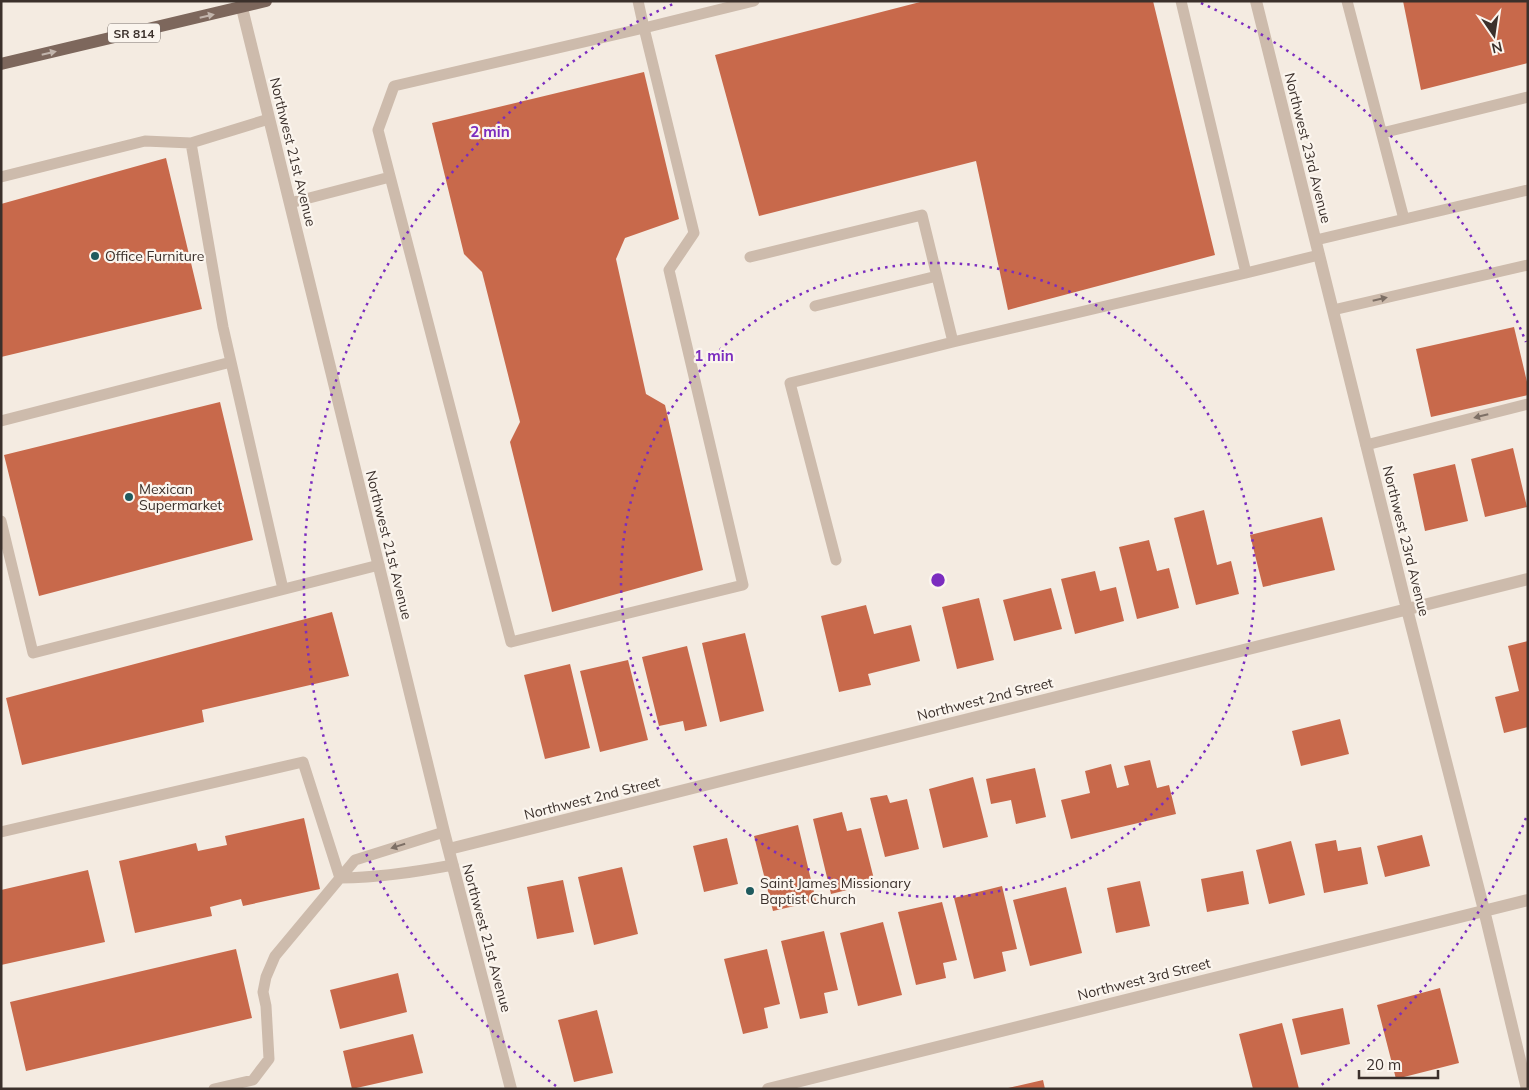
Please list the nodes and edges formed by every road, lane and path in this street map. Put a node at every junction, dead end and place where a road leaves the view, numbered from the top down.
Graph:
1 (266, 1) edge
2 (638, 1) edge
3 (754, 1) edge
4 (1181, 1) edge
5 (1256, 1) edge
6 (1347, 1) edge
7 (241, 3) edge
8 (644, 28) junction
9 (1, 64) edge
10 (1528, 97) edge
11 (269, 119) junction
12 (1382, 133) junction
13 (191, 143) junction
14 (1, 177) edge
15 (390, 177) junction
16 (1528, 190) edge
17 (290, 204) junction
18 (1404, 219) junction
19 (1316, 240) junction
20 (1319, 255) junction
21 (750, 257) dead end
22 (1528, 265) edge
23 (1246, 272) junction
24 (937, 276) junction
25 (815, 306) dead end
26 (1333, 310) junction
27 (954, 342) junction
28 (231, 362) junction
29 (1528, 404) edge
30 (1, 421) edge
31 (1366, 446) junction
32 (1, 521) edge
33 (836, 560) dead end
34 (379, 565) junction
35 (1528, 579) edge
36 (283, 589) junction
37 (1407, 609) junction
38 (1, 832) edge
39 (444, 832) junction
40 (449, 849) junction
41 (453, 865) junction
42 (340, 878) junction
43 (1528, 900) edge
44 (1484, 910) junction
45 (214, 1089) edge
46 (511, 1089) edge
47 (768, 1089) edge
48 (1527, 1089) edge

1 - 7 main road, SR 814
2 - 8 lane
3 - 8 lane
4 - 23 lane
5 - 19 street, Northwest 23rd Avenue
6 - 12 lane
9 -> 7 main road, SR 814
7 - 11 street, Northwest 21st Avenue
8 - 15 lane
8 - 15 lane
10 - 12 lane
11 - 13 lane
11 - 17 street, Northwest 21st Avenue
12 - 18 lane
13 - 14 lane
13 - 28 lane
15 - 17 lane
16 - 18 lane
17 - 34 street, Northwest 21st Avenue
18 - 19 lane
19 - 20 street, Northwest 23rd Avenue
20 - 23 lane
20 - 26 street, Northwest 23rd Avenue
21 - 24 lane
26 -> 22 lane
23 - 27 lane
24 - 25 lane
24 - 27 lane
26 - 31 street, Northwest 23rd Avenue
27 - 33 lane
28 - 30 lane
28 - 36 lane
29 -> 31 lane
31 - 37 street, Northwest 23rd Avenue
32 - 36 lane
34 - 36 lane
34 - 39 street, Northwest 21st Avenue
35 - 37 street, Northwest 2nd Street
37 - 40 street, Northwest 2nd Street
37 - 44 street, Northwest 23rd Avenue
38 - 42 lane
39 - 40 street, Northwest 21st Avenue
39 -> 42 lane
40 - 41 street, Northwest 21st Avenue
41 - 42 lane
41 - 46 street, Northwest 21st Avenue
42 - 45 lane
43 - 44 street, Northwest 3rd Street
44 - 47 street, Northwest 3rd Street
44 - 48 street, Northwest 23rd Avenue

